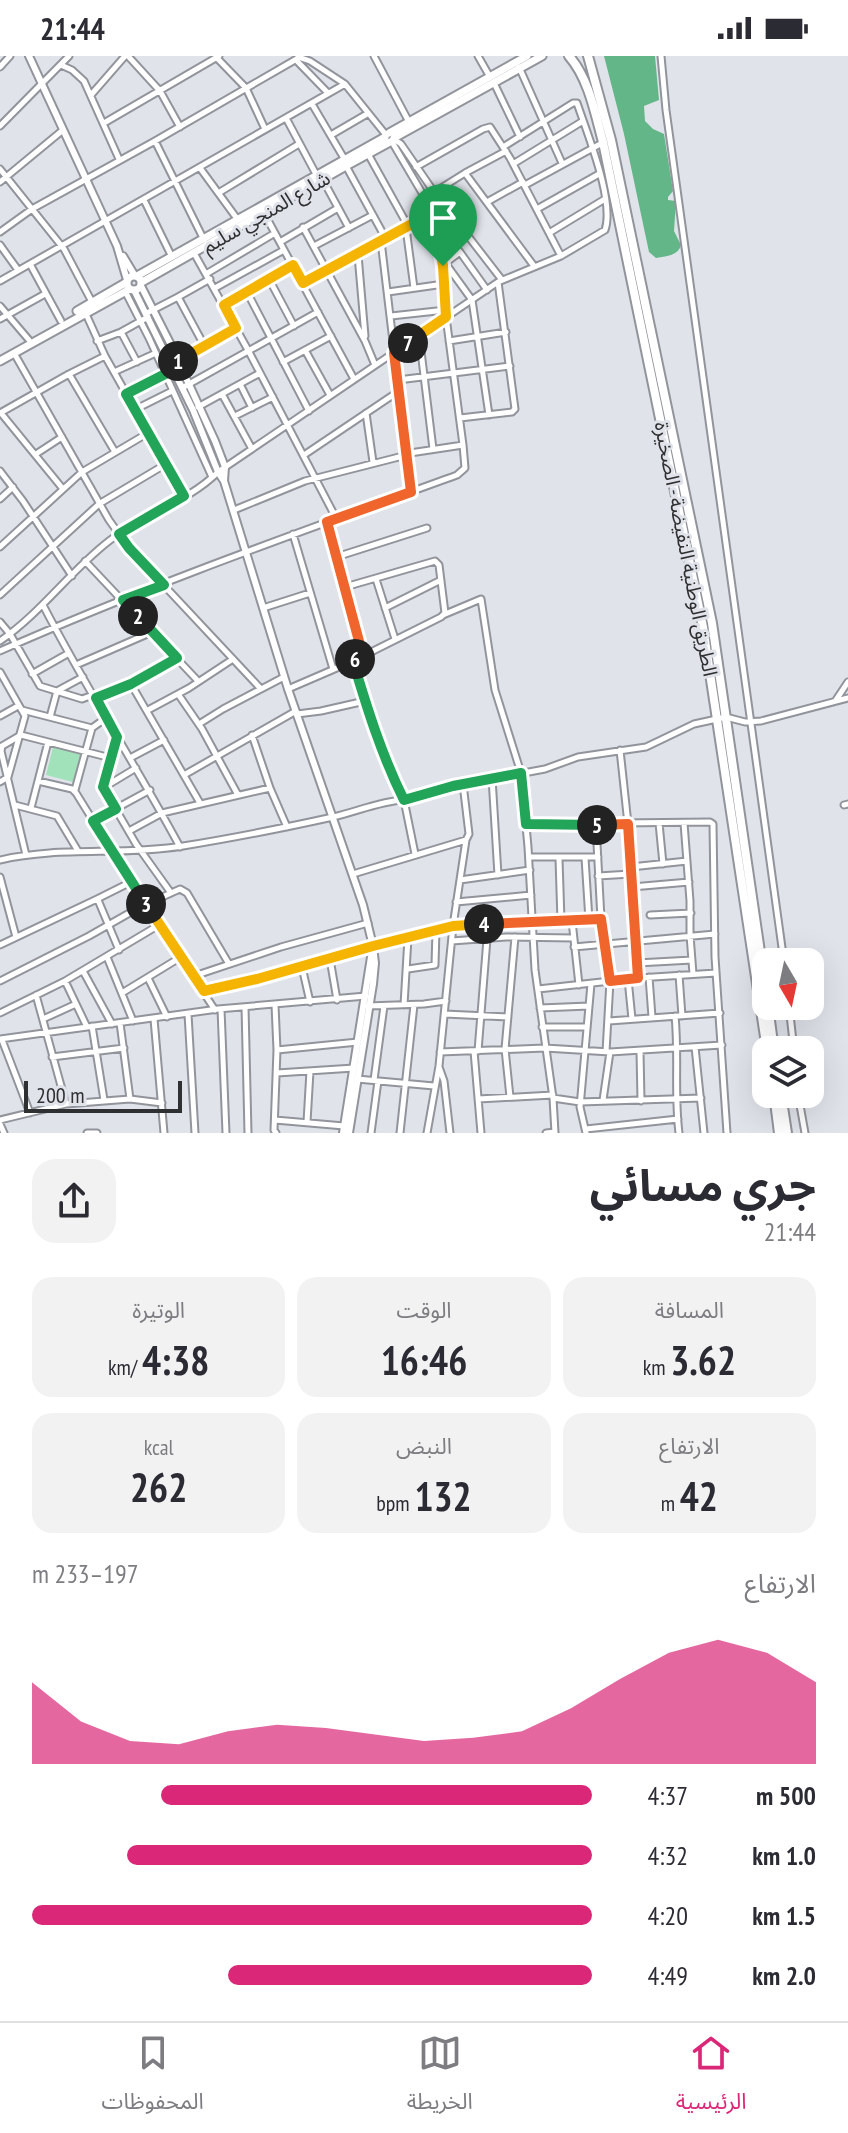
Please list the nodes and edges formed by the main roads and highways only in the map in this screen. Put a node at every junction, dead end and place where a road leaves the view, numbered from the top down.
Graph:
1 (527, 56) edge
2 (542, 56) edge
3 (569, 56) edge
4 (588, 56) edge
5 (492, 80) junction
6 (390, 138) junction
7 (607, 141) junction
8 (345, 163) junction
9 (320, 177) junction
10 (133, 284) junction
11 (0, 358) edge
12 (744, 868) junction
13 (758, 948) edge
14 (765, 1036) edge
15 (776, 1108) edge
16 (783, 1108) edge
17 (779, 1133) edge
18 (787, 1133) edge

1 - 5 main road, شارع المنجي سليم
2 - 5 main road, شارع المنجي سليم
3 - 7 highway, الطريق الوطنية النفيضة - الصخيرة
4 - 7 highway, الطريق الوطنية النفيضة - الصخيرة
5 - 6 main road, شارع المنجي سليم
5 - 6 main road, شارع المنجي سليم
6 - 8 main road, شارع المنجي سليم
6 - 8 main road, شارع المنجي سليم
7 - 12 highway, الطريق الوطنية النفيضة - الصخيرة
8 - 9 main road, شارع المنجي سليم
9 - 10 main road, شارع المنجي سليم
9 - 10 main road, شارع المنجي سليم
10 - 11 main road, شارع المنجي سليم
10 - 11 main road, شارع المنجي سليم
12 - 13 highway, الطريق الوطنية النفيضة - الصخيرة
12 - 14 highway, الطريق الوطنية النفيضة - الصخيرة
15 - 17 highway
16 - 18 highway

